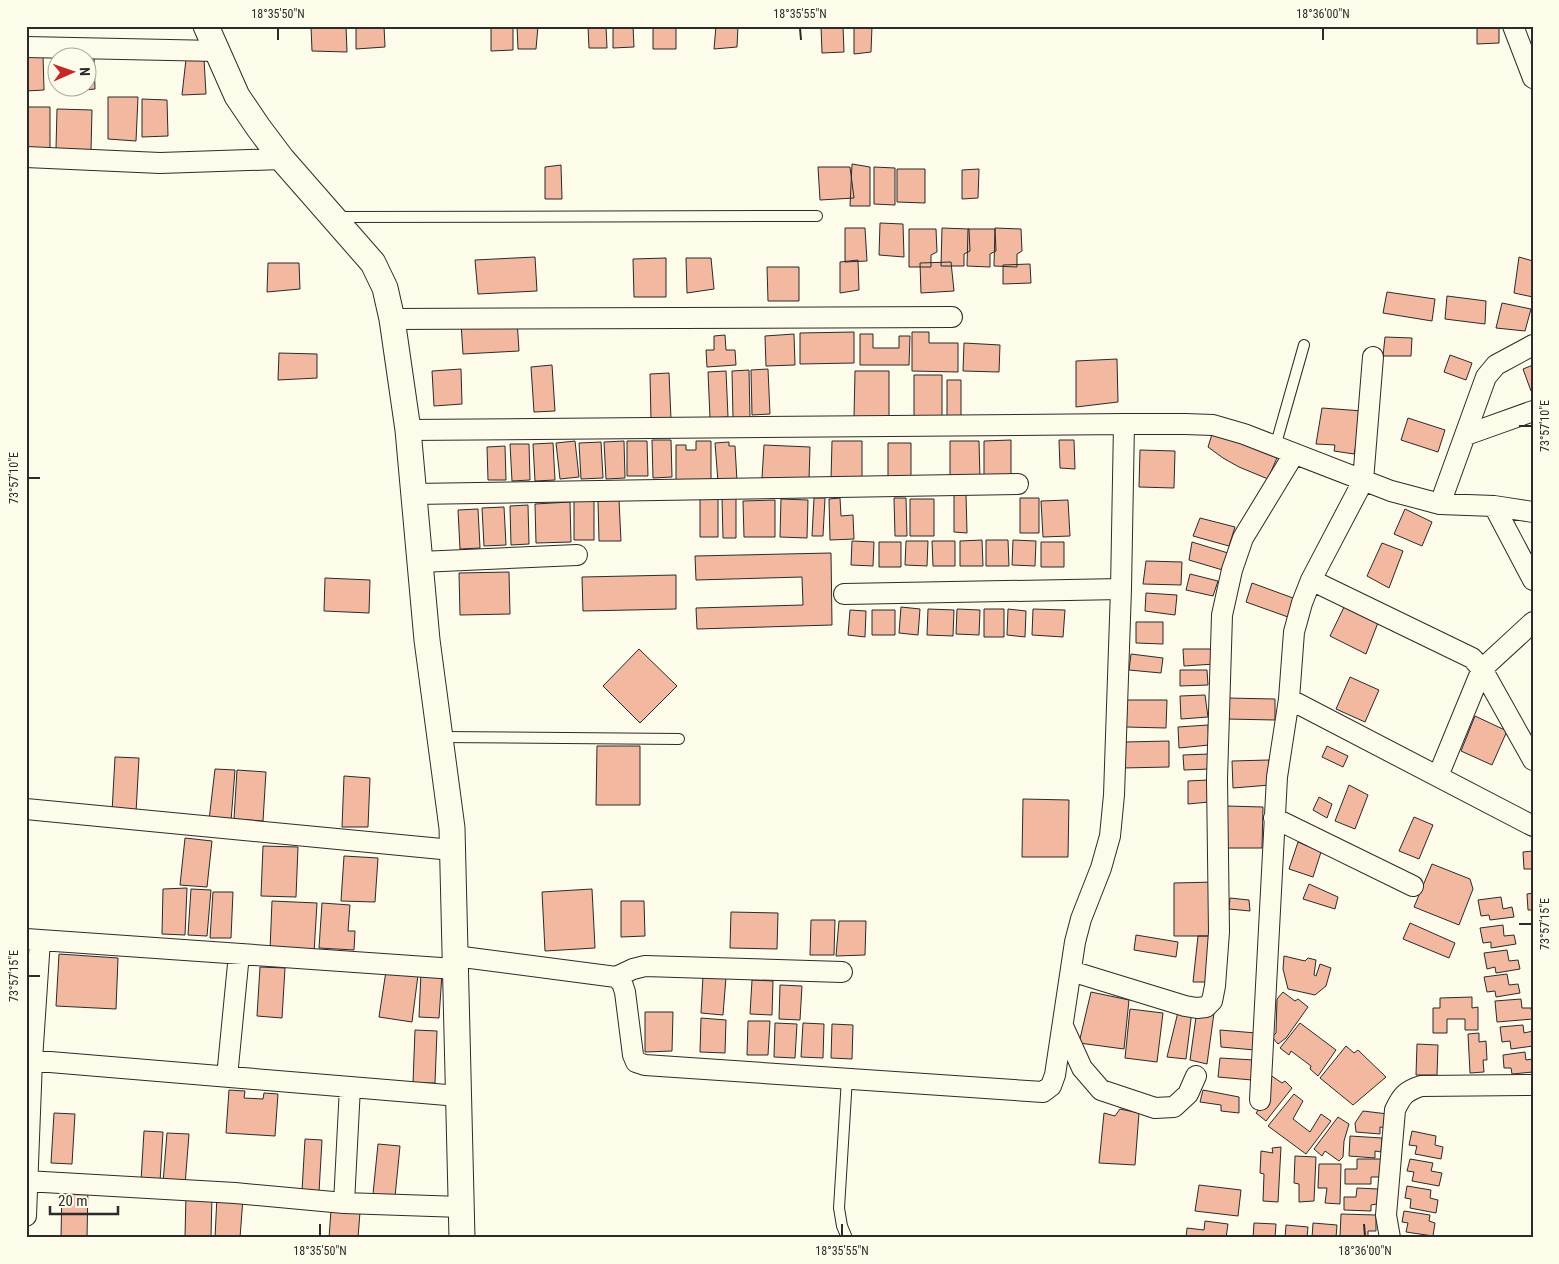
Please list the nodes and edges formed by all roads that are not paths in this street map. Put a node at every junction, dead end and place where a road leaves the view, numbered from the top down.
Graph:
1 (206, 26) edge
2 (1512, 26) edge
3 (26, 47) edge
4 (217, 51) junction
5 (1533, 78) edge
6 (26, 158) edge
7 (282, 158) junction
8 (817, 216) dead end
9 (332, 217) junction
10 (952, 317) dead end
11 (392, 319) junction
12 (1304, 345) dead end
13 (1533, 345) edge
14 (1373, 358) dead end
15 (1533, 411) edge
16 (1124, 424) junction
17 (408, 430) junction
18 (1466, 435) junction
19 (1275, 447) junction
20 (1294, 454) junction
21 (1363, 481) junction
22 (1018, 484) dead end
23 (414, 494) junction
24 (1440, 504) junction
25 (1494, 506) junction
26 (1533, 512) edge
27 (577, 555) dead end
28 (420, 562) junction
29 (1311, 580) junction
30 (1533, 580) edge
31 (1121, 589) junction
32 (844, 594) dead end
33 (1533, 622) edge
34 (1482, 669) junction
35 (1289, 699) junction
36 (439, 737) junction
37 (679, 739) dead end
38 (1533, 760) edge
39 (1438, 776) junction
40 (26, 809) edge
41 (1274, 818) junction
42 (1533, 826) edge
43 (452, 850) junction
44 (1413, 886) dead end
45 (33, 939) edge
46 (239, 954) junction
47 (455, 962) junction
48 (1071, 971) junction
49 (842, 972) dead end
50 (616, 977) junction
51 (1063, 1026) junction
52 (29, 1060) edge
53 (1196, 1076) dead end
54 (228, 1077) junction
55 (847, 1078) junction
56 (1533, 1085) edge
57 (350, 1087) junction
58 (459, 1096) junction
59 (1260, 1100) dead end
60 (27, 1181) edge
61 (344, 1203) junction
62 (461, 1207) junction
63 (26, 1216) edge
64 (462, 1238) edge
65 (847, 1238) edge
66 (1390, 1238) edge

1 - 4 street
2 - 5 street
3 - 4 street
4 - 7 street
6 - 7 street
7 - 9 street
8 - 9 lane
9 - 11 street
10 - 11 street
11 - 17 street
12 - 19 lane
13 - 18 street
14 - 21 street
15 - 18 street
16 - 17 street
16 - 19 street
16 - 31 street
17 - 23 street
18 - 24 street
19 - 20 street
20 - 21 street
20 - 48 street
21 - 24 street
21 - 29 street
22 - 23 street
23 - 28 street
24 - 25 street
25 - 26 street
25 - 30 street
27 - 28 street
28 - 36 street
29 - 34 street
29 - 35 street
31 - 32 street
31 - 48 street
33 - 34 street
34 - 38 street
34 - 39 street
35 - 39 street
35 - 41 street
36 - 37 lane
36 - 43 street
39 - 42 street
40 - 43 street
41 - 44 street
41 - 59 street
43 - 47 street
45 - 46 street
45 - 52 street
46 - 47 street
46 - 54 street
47 - 50 street
47 - 58 street
48 - 51 street
49 - 50 street
50 - 55 street
51 - 53 street
51 - 55 street
52 - 54 street
52 - 60 street
54 - 57 street
55 - 65 lane
56 - 66 street
57 - 58 street
57 - 61 street
58 - 62 street
60 - 61 street
60 - 63 street
61 - 62 street
62 - 64 street

